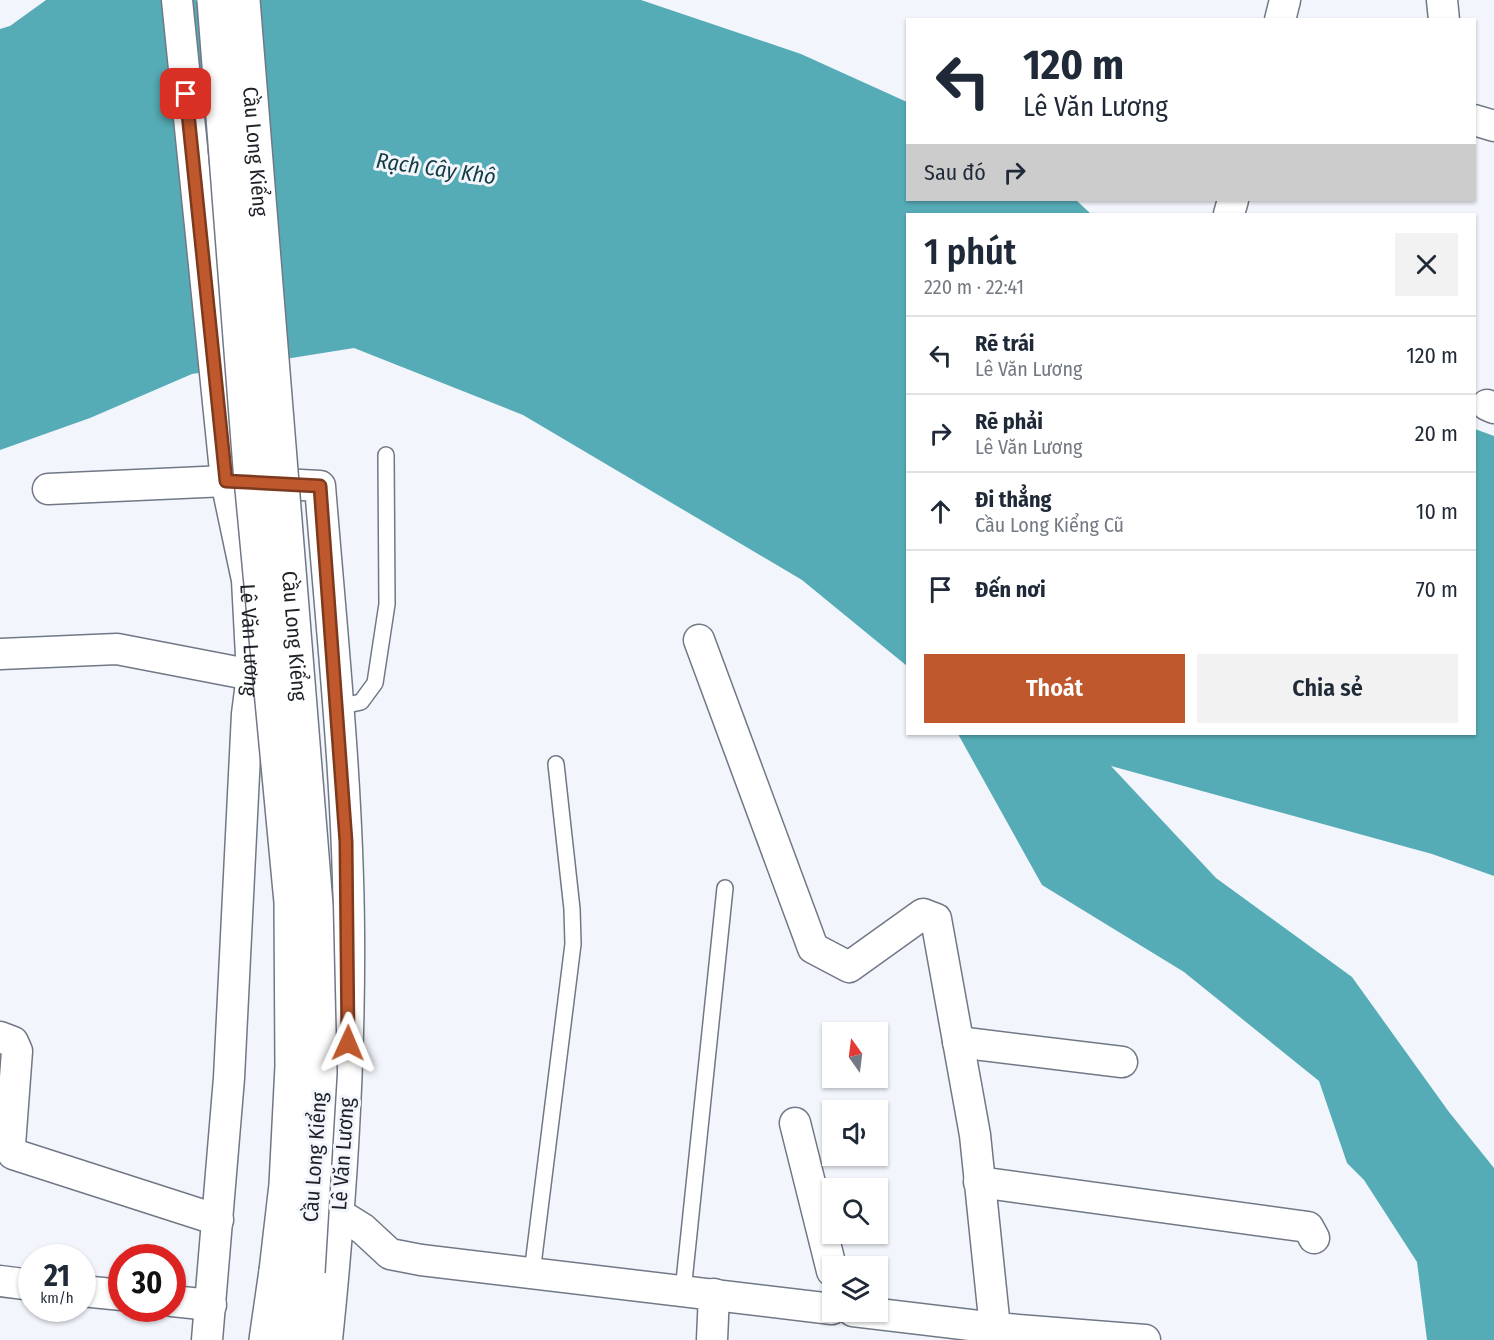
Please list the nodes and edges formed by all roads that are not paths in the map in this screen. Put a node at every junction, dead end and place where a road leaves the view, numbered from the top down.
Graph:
1 (177, 0) edge
2 (214, 0) edge
3 (243, 0) edge
4 (1285, 0) edge
5 (1442, 0) edge
6 (1280, 18) edge
7 (1444, 18) edge
8 (1476, 121) edge
9 (1494, 126) edge
10 (386, 455) dead end
11 (226, 481) junction
12 (48, 489) dead end
13 (699, 640) dead end
14 (0, 654) edge
15 (252, 675) junction
16 (338, 707) junction
17 (556, 764) dead end
18 (725, 888) dead end
19 (0, 1037) edge
20 (958, 1042) junction
21 (1122, 1062) dead end
22 (795, 1123) dead end
23 (980, 1182) junction
24 (339, 1214) junction
25 (218, 1220) junction
26 (1314, 1238) dead end
27 (828, 1256) edge
28 (292, 1271) junction
29 (532, 1273) junction
30 (0, 1281) edge
31 (18, 1283) edge
32 (683, 1291) junction
33 (714, 1294) junction
34 (186, 1302) edge
35 (211, 1305) junction
36 (822, 1308) edge
37 (888, 1317) edge
38 (995, 1334) edge
39 (207, 1340) edge
40 (266, 1340) edge
41 (297, 1340) edge
42 (327, 1340) edge
43 (712, 1340) edge
44 (1145, 1340) edge

1 - 11 street, Lê Văn Lương
2 - 28 main road, Cầu Long Kiểng, bridge
3 - 28 main road, Cầu Long Kiểng, bridge
4 - 6 street
5 - 7 street
8 - 9 street
10 - 16 lane
11 - 12 street
11 - 15 street, Lê Văn Lương
11 - 16 street, Lê Văn Lương
13 - 20 street
14 - 15 street
15 - 25 street, Lê Văn Lương
16 - 24 street, Lê Văn Lương
17 - 29 lane
18 - 32 lane
19 - 25 street
20 - 21 street
20 - 23 street
22 - 27 street
23 - 26 street
23 - 38 street
24 - 29 street
24 - 42 street, Lê Văn Lương
25 - 35 street, Lê Văn Lương
28 - 40 main road
28 - 41 main road
29 - 32 street
30 - 31 street
32 - 33 street
33 - 36 street
33 - 43 street
34 - 35 street
35 - 39 street, Lê Văn Lương
37 - 38 street
38 - 44 street

